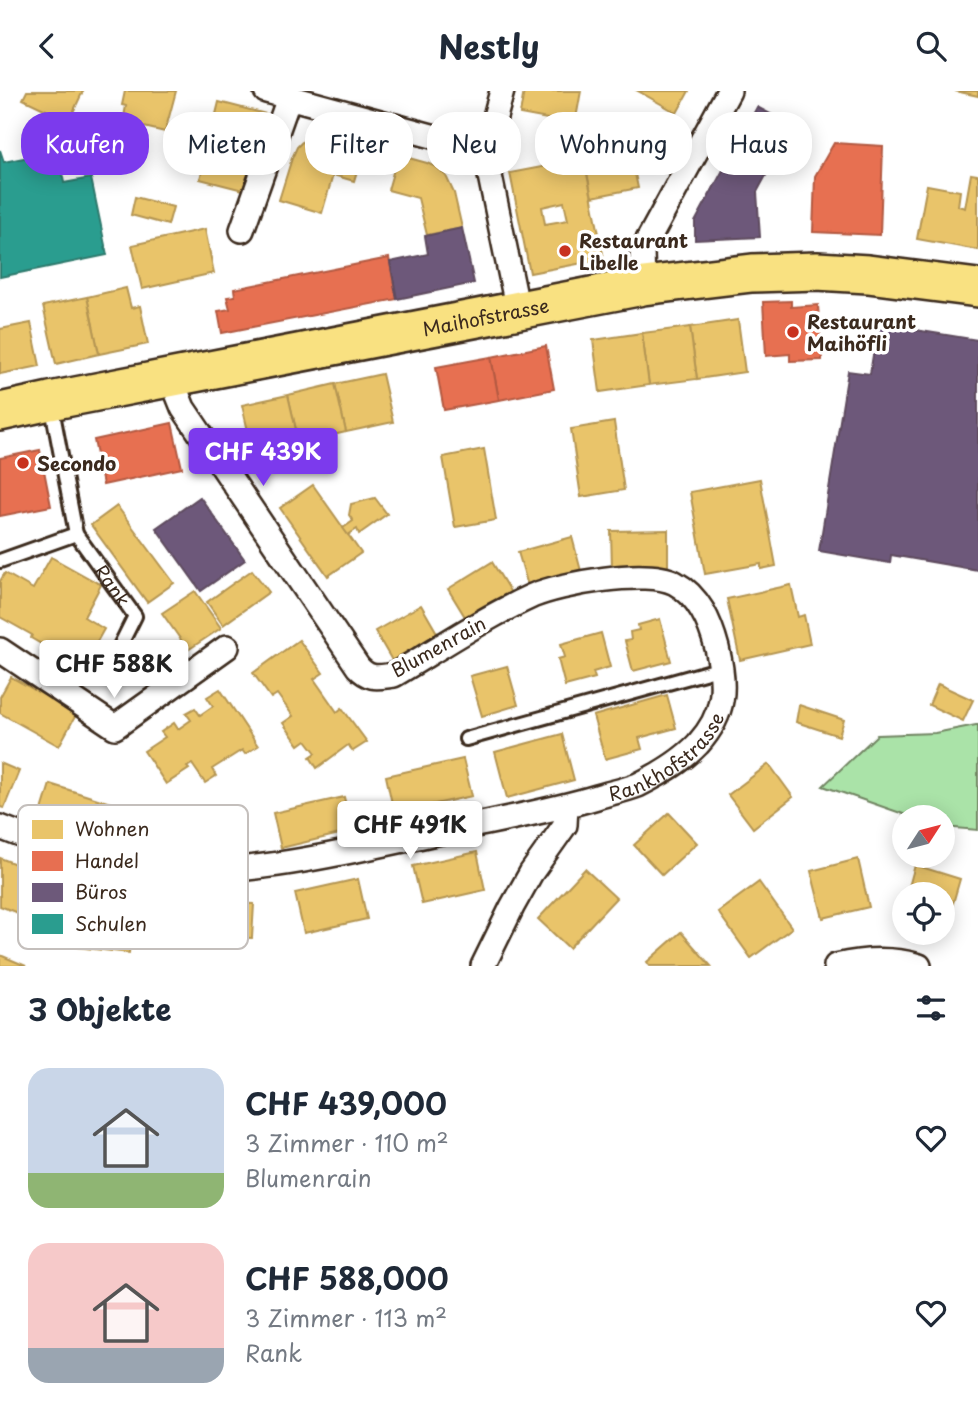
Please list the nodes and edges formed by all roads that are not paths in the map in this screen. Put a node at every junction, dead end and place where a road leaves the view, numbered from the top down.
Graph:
1 (266, 91) edge
2 (502, 91) edge
3 (729, 91) edge
4 (289, 98) junction
5 (496, 112) edge
6 (427, 135) edge
7 (490, 175) edge
8 (242, 230) dead end
9 (643, 286) junction
10 (978, 288) edge
11 (518, 311) junction
12 (171, 377) junction
13 (50, 401) junction
14 (0, 412) edge
15 (76, 534) junction
16 (0, 561) edge
17 (227, 647) dead end
18 (0, 650) edge
19 (722, 668) junction
20 (105, 676) dead end
21 (466, 739) dead end
22 (566, 807) junction
23 (0, 827) edge
24 (18, 834) edge
25 (248, 868) edge
26 (484, 966) edge
27 (836, 966) edge
28 (919, 966) edge

1 - 4 street
2 - 5 street
3 - 9 street
4 - 6 street
4 - 8 street
7 - 11 street
9 - 10 main road, Maihofstrasse
9 - 11 main road, Maihofstrasse
11 - 12 main road, Maihofstrasse
12 - 13 main road, Maihofstrasse
12 - 19 street, Blumenrain
13 - 14 main road, Maihofstrasse
13 - 15 lane, Rank
15 - 16 lane
15 - 20 lane, Rank
17 - 18 street
19 - 21 lane
19 - 22 street, Rankhofstrasse
22 - 25 street, Rankhofstrasse
22 - 26 street
23 - 24 street, Rankhofstrasse
27 - 28 street

